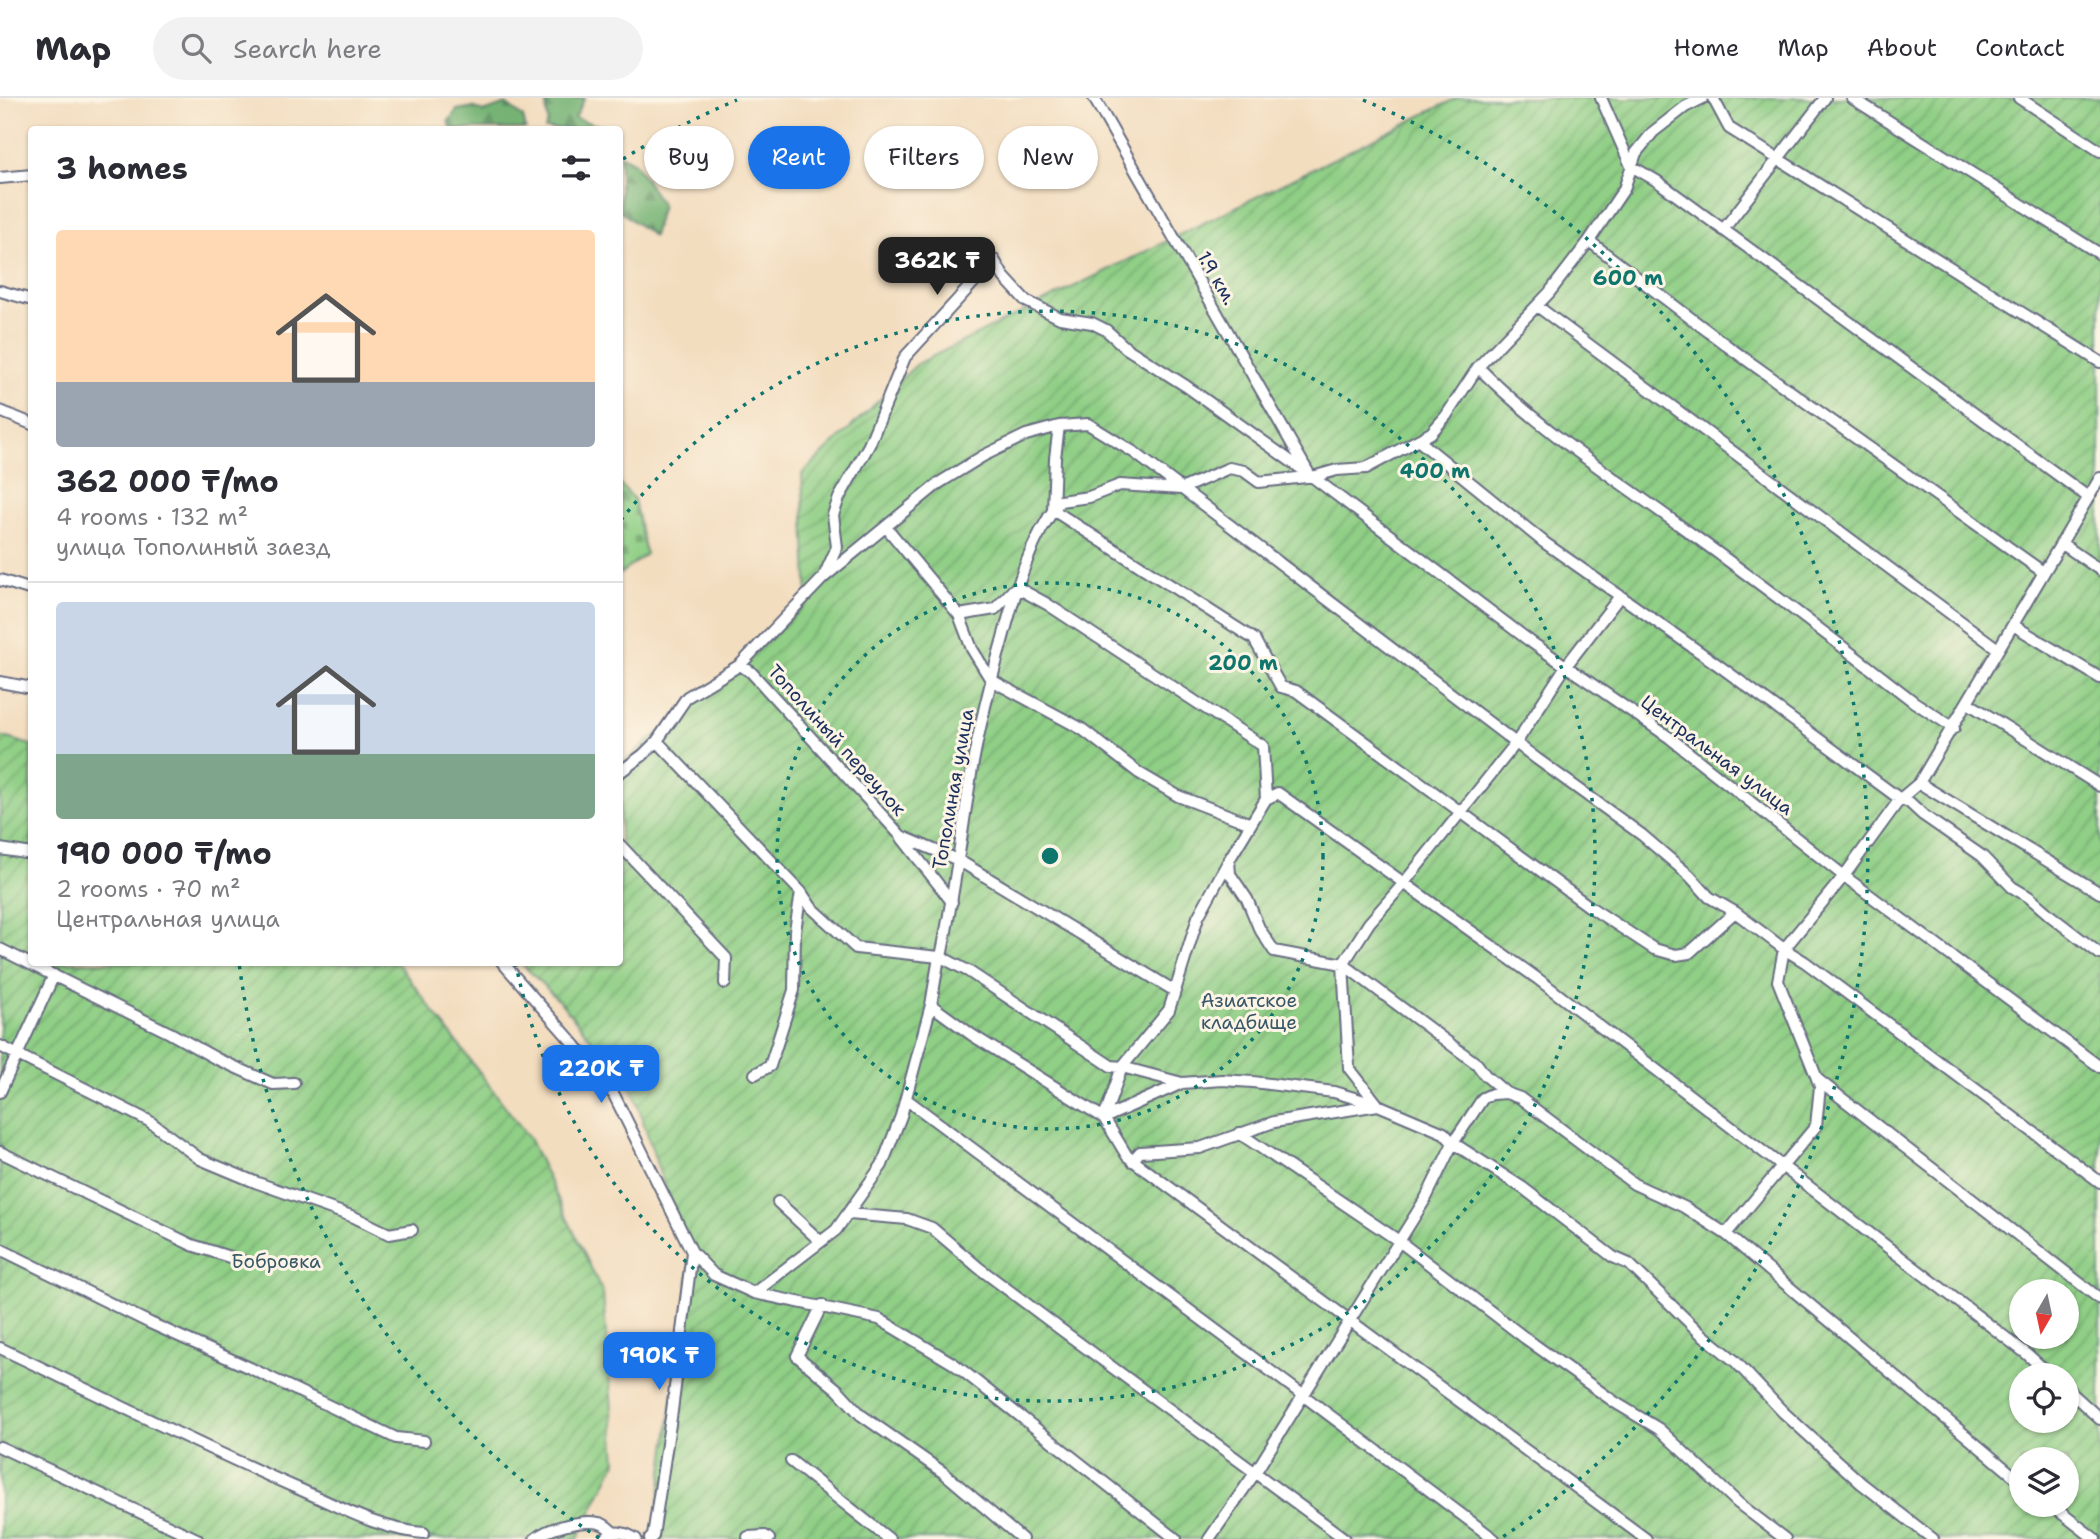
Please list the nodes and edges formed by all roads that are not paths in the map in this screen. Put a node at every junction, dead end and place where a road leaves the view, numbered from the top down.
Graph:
1 (1094, 98) edge
2 (1601, 98) edge
3 (1703, 98) edge
4 (1713, 98) edge
5 (1825, 98) edge
6 (1853, 98) edge
7 (2019, 98) edge
8 (2100, 150) edge
9 (1781, 159) junction
10 (1631, 166) junction
11 (28, 175) edge
12 (0, 178) edge
13 (1723, 230) junction
14 (1589, 242) junction
15 (2100, 254) edge
16 (0, 291) edge
17 (28, 299) edge
18 (1537, 306) junction
19 (2100, 362) edge
20 (1478, 367) junction
21 (0, 411) edge
22 (28, 422) edge
23 (1059, 426) junction
24 (1418, 440) junction
25 (1310, 475) junction
26 (2100, 478) edge
27 (1181, 489) junction
28 (2088, 497) junction
29 (1053, 510) junction
30 (886, 527) junction
31 (2061, 543) junction
32 (2100, 570) edge
33 (2043, 572) junction
34 (823, 578) junction
35 (0, 580) edge
36 (1016, 587) junction
37 (28, 589) edge
38 (1620, 596) junction
39 (958, 615) junction
40 (2013, 625) junction
41 (1998, 649) junction
42 (740, 664) junction
43 (1566, 666) junction
44 (2100, 678) edge
45 (991, 680) junction
46 (0, 682) edge
47 (28, 687) edge
48 (1968, 703) junction
49 (1954, 728) junction
50 (657, 741) junction
51 (1516, 743) junction
52 (623, 770) edge
53 (1919, 783) junction
54 (2100, 786) edge
55 (1266, 799) junction
56 (1900, 799) junction
57 (1461, 813) junction
58 (1251, 824) junction
59 (901, 836) junction
60 (623, 848) edge
61 (0, 849) edge
62 (28, 853) edge
63 (958, 860) junction
64 (1229, 860) junction
65 (1844, 876) junction
66 (1404, 883) junction
67 (801, 892) junction
68 (2100, 893) edge
69 (952, 902) junction
70 (1735, 912) junction
71 (0, 949) edge
72 (1784, 949) junction
73 (2100, 954) edge
74 (940, 957) junction
75 (28, 962) edge
76 (1343, 964) junction
77 (35, 966) edge
78 (506, 966) edge
79 (54, 975) junction
80 (725, 983) dead end
81 (1175, 991) junction
82 (931, 1005) junction
83 (0, 1046) edge
84 (16, 1056) junction
85 (1122, 1067) junction
86 (2100, 1067) edge
87 (755, 1074) dead end
88 (1485, 1075) junction
89 (1817, 1079) junction
90 (294, 1083) dead end
91 (1182, 1083) junction
92 (0, 1092) edge
93 (1506, 1093) junction
94 (1483, 1098) junction
95 (906, 1099) junction
96 (1378, 1105) junction
97 (1104, 1118) junction
98 (1239, 1133) junction
99 (1453, 1143) junction
100 (0, 1152) edge
101 (1132, 1161) junction
102 (1783, 1167) junction
103 (2100, 1182) edge
104 (778, 1202) dead end
105 (849, 1214) junction
106 (412, 1230) dead end
107 (1726, 1234) junction
108 (820, 1241) junction
109 (1399, 1241) junction
110 (0, 1249) edge
111 (692, 1252) junction
112 (242, 1261) dead end
113 (754, 1293) junction
114 (2100, 1299) edge
115 (822, 1305) junction
116 (1350, 1319) junction
117 (0, 1348) edge
118 (2037, 1363) edge
119 (1302, 1396) junction
120 (2079, 1400) edge
121 (2100, 1419) edge
122 (424, 1441) dead end
123 (0, 1447) edge
124 (791, 1461) dead end
125 (2009, 1472) edge
126 (1255, 1473) junction
127 (2067, 1517) edge
128 (424, 1533) dead end
129 (609, 1536) edge
130 (748, 1537) edge
131 (652, 1538) edge
132 (197, 1539) edge
133 (535, 1539) edge
134 (636, 1539) edge
135 (769, 1539) edge
136 (890, 1539) edge
137 (1022, 1539) edge
138 (1177, 1539) edge
139 (1209, 1539) edge
140 (1345, 1539) edge
141 (1494, 1539) edge
142 (1646, 1539) edge
143 (1785, 1539) edge
144 (1933, 1539) edge
145 (2095, 1539) edge

1 - 25 street, 1.9 км.
2 - 10 street
3 - 10 street
4 - 9 street
5 - 9 street
6 - 15 street
7 - 8 street
9 - 13 street
9 - 19 street
10 - 13 street
10 - 14 street
11 - 12 street
13 - 28 street
14 - 18 street
14 - 33 street
16 - 17 street
18 - 20 street
18 - 41 street
20 - 24 street
20 - 49 street
21 - 22 street
23 - 27 street, Тополиный переулок
23 - 29 street
23 - 30 street, Тополиный переулок
24 - 25 street
24 - 38 street
25 - 27 street
25 - 34 street, Центральная улица
25 - 43 street, Центральная улица
26 - 28 street
27 - 29 street
27 - 51 street, Тополиный переулок
28 - 31 street
29 - 36 street, Тополиная улица
29 - 57 street
30 - 34 street, Тополиный переулок
30 - 39 street
31 - 32 street
31 - 33 street
33 - 40 street
34 - 42 street, Тополиный переулок
35 - 37 street
36 - 39 street
36 - 45 street, Тополиная улица
36 - 55 street
38 - 43 street
38 - 56 street
39 - 45 street
40 - 41 street
40 - 44 street
41 - 48 street
42 - 50 street
42 - 59 street, Тополиный переулок
43 - 51 street
43 - 65 street, Центральная улица
45 - 58 street
45 - 63 street, Тополиная улица
46 - 47 street
48 - 49 street
48 - 54 street
49 - 53 street
50 - 52 street
50 - 67 street
51 - 57 street
51 - 70 street, Тополиный переулок
53 - 56 street
53 - 68 street
55 - 58 street
55 - 66 street
56 - 65 street
56 - 73 street
57 - 66 street
57 - 70 street
58 - 64 street
59 - 63 street, Тополиный переулок
59 - 69 street, Тополиный переулок
60 - 80 street
61 - 62 street
63 - 69 street, Тополиная улица
63 - 81 street, Тополиный переулок
64 - 76 street
64 - 81 street
65 - 72 street
65 - 86 street, Центральная улица
66 - 76 street
66 - 102 street
67 - 74 street
67 - 87 street
69 - 74 street, Тополиная улица
70 - 72 street, Тополиный переулок
71 - 75 street
72 - 89 street
72 - 103 street, Тополиный переулок
74 - 82 street, Тополиная улица
74 - 85 street
76 - 88 street
76 - 96 street
77 - 79 street
78 - 111 street
79 - 84 street
79 - 90 street
81 - 85 street
82 - 95 street, Тополиная улица
82 - 97 street
83 - 84 street
84 - 92 street
84 - 106 street
85 - 91 street
85 - 97 street
88 - 93 street
88 - 94 street
89 - 102 street
89 - 114 street
91 - 96 street
91 - 97 street
93 - 94 street
93 - 107 street
94 - 99 street
95 - 105 street, Тополиная улица
95 - 119 street
96 - 98 street
96 - 99 street
97 - 101 street
98 - 101 street
98 - 109 street
99 - 109 street
99 - 144 street
100 - 112 street
101 - 116 street
102 - 107 street
102 - 118 street
104 - 108 street
105 - 108 street, Тополиная улица
105 - 126 street
107 - 125 street
108 - 113 street, Тополиная улица
109 - 116 street
109 - 143 street
110 - 122 street
111 - 113 street
111 - 131 street
113 - 115 street
115 - 137 street
115 - 138 street
116 - 119 street
116 - 142 street
117 - 128 street
119 - 126 street
119 - 141 street
120 - 121 street
123 - 132 street
124 - 136 street
126 - 139 street
126 - 140 street
127 - 145 street
129 - 133 street
129 - 134 street
130 - 135 street

